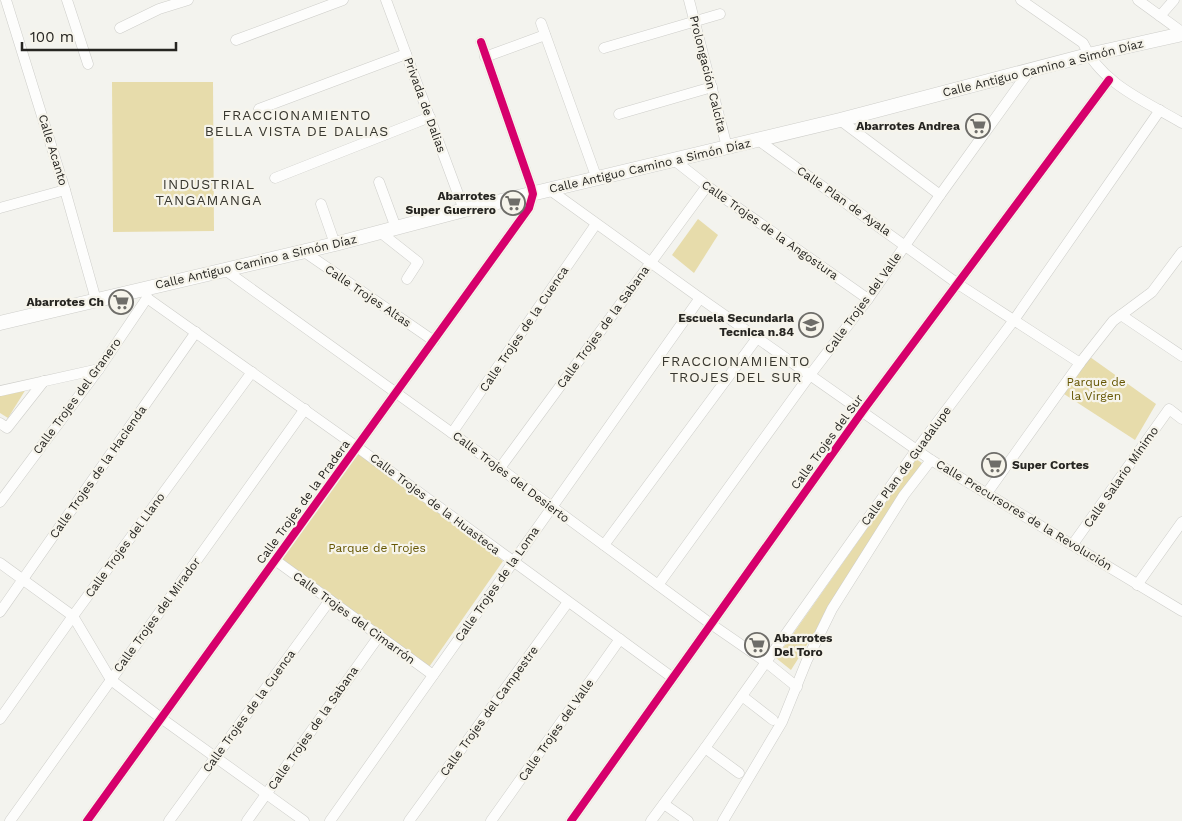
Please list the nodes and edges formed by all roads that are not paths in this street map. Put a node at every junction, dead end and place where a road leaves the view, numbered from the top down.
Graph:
1 (67, 0) edge
2 (188, 0) edge
3 (343, 0) edge
4 (386, 0) edge
5 (689, 0) edge
6 (1021, 0) edge
7 (1138, 0) edge
8 (1174, 0) edge
9 (8, 1) edge
10 (158, 4) edge
11 (720, 14) dead end
12 (0, 15) edge
13 (1160, 16) junction
14 (694, 20) junction
15 (541, 23) dead end
16 (120, 28) dead end
17 (1182, 33) edge
18 (545, 35) junction
19 (236, 40) dead end
20 (480, 42) dead end
21 (604, 48) dead end
22 (406, 54) junction
23 (1088, 55) junction
24 (485, 57) junction
25 (88, 64) dead end
26 (1030, 70) junction
27 (1109, 80) junction
28 (712, 86) junction
29 (259, 109) dead end
30 (1160, 110) junction
31 (619, 114) dead end
32 (430, 117) junction
33 (840, 120) junction
34 (1182, 123) edge
35 (758, 140) junction
36 (727, 147) junction
37 (674, 160) junction
38 (275, 178) dead end
39 (597, 179) junction
40 (379, 182) dead end
41 (707, 186) junction
42 (65, 190) junction
43 (550, 190) junction
44 (533, 194) junction
45 (940, 195) junction
46 (321, 204) dead end
47 (0, 208) edge
48 (464, 210) junction
49 (596, 224) junction
50 (396, 228) junction
51 (380, 232) junction
52 (334, 244) junction
53 (905, 245) junction
54 (303, 251) junction
55 (1182, 252) edge
56 (651, 263) junction
57 (225, 270) junction
58 (407, 279) dead end
59 (958, 284) junction
60 (146, 293) junction
61 (700, 298) junction
62 (868, 299) junction
63 (96, 300) junction
64 (1121, 315) junction
65 (1014, 320) junction
66 (0, 323) edge
67 (196, 332) junction
68 (757, 338) junction
69 (434, 341) junction
70 (1182, 356) edge
71 (1080, 363) junction
72 (99, 369) junction
73 (252, 372) junction
74 (810, 375) junction
75 (44, 381) junction
76 (0, 391) edge
77 (396, 393) junction
78 (305, 409) junction
79 (862, 412) junction
80 (1182, 419) edge
81 (0, 423) edge
82 (452, 433) junction
83 (358, 447) junction
84 (917, 449) junction
85 (932, 460) junction
86 (500, 468) junction
87 (987, 494) junction
88 (0, 502) edge
89 (551, 507) junction
90 (1182, 522) edge
91 (1073, 544) junction
92 (604, 545) junction
93 (275, 560) junction
94 (513, 562) junction
95 (0, 563) edge
96 (23, 580) junction
97 (658, 585) junction
98 (1137, 585) junction
99 (330, 600) junction
100 (568, 602) junction
101 (1182, 611) edge
102 (0, 612) edge
103 (73, 616) junction
104 (711, 624) junction
105 (379, 636) junction
106 (620, 639) junction
107 (766, 662) junction
108 (433, 675) junction
109 (673, 678) junction
110 (111, 680) junction
111 (797, 687) junction
112 (742, 696) junction
113 (161, 718) junction
114 (0, 719) edge
115 (772, 720) dead end
116 (706, 748) junction
117 (216, 757) junction
118 (738, 773) dead end
119 (266, 794) junction
120 (664, 804) junction
121 (10, 821) edge
122 (87, 821) edge
123 (169, 821) edge
124 (247, 821) edge
125 (304, 821) edge
126 (330, 821) edge
127 (409, 821) edge
128 (491, 821) edge
129 (571, 821) edge
130 (651, 821) edge
131 (688, 821) edge
132 (723, 821) edge

1 - 25 street
2 - 10 street
3 - 19 street
4 - 22 street, Privada de Dalias
5 - 14 street, Prolongación Calcita
6 - 23 street
7 - 13 street
8 - 13 street
9 - 12 street
9 - 42 street, Calle Acanto
10 - 16 street
11 - 14 street
13 - 17 street
14 - 21 street
14 - 28 street, Prolongación Calcita
15 - 18 street
17 - 23 main road, Calle Antiguo Camino a Simón Díaz
18 - 24 street
18 - 39 street
20 - 24 street
22 - 29 street
22 - 32 street, Privada de Dalias
23 - 26 main road, Calle Antiguo Camino a Simón Díaz
23 - 27 street
24 - 44 street
26 - 33 main road, Calle Antiguo Camino a Simón Díaz
26 - 45 street, Calle Trojes del Valle
27 - 30 street
27 - 59 street, Calle Trojes del Sur
28 - 31 street
28 - 36 street, Prolongación Calcita
30 - 34 street
30 - 65 street, Calle Plan de Guadalupe
32 - 38 street
32 - 48 street, Privada de Dalias
33 - 35 main road, Calle Antiguo Camino a Simón Díaz
33 - 45 street
35 - 36 main road, Calle Antiguo Camino a Simón Díaz
35 - 53 street, Calle Plan de Ayala
36 - 37 main road, Calle Antiguo Camino a Simón Díaz
37 - 39 main road, Calle Antiguo Camino a Simón Díaz
37 - 41 street, Calle Trojes de la Angostura
39 - 43 main road, Calle Antiguo Camino a Simón Díaz
40 - 50 street
41 - 56 street, Calle Trojes de la Sabana
41 - 62 street, Calle Trojes de la Angostura
42 - 47 street
42 - 63 street, Calle Acanto
43 - 44 main road, Calle Antiguo Camino a Simón Díaz
43 - 49 street, Calle Precursores de la Revolución
44 - 48 main road, Calle Antiguo Camino a Simón Díaz
44 - 69 street, Calle Trojes de la Pradera
45 - 53 street, Calle Trojes del Valle
46 - 52 street
48 - 50 main road, Calle Antiguo Camino a Simón Díaz
49 - 56 street, Calle Precursores de la Revolución
49 - 82 street, Calle Trojes de la Cuenca
50 - 51 main road, Calle Antiguo Camino a Simón Díaz
51 - 52 main road, Calle Antiguo Camino a Simón Díaz
51 - 58 street
52 - 54 main road, Calle Antiguo Camino a Simón Díaz
53 - 59 street, Calle Plan de Ayala
53 - 62 street, Calle Trojes del Valle
54 - 57 main road, Calle Antiguo Camino a Simón Díaz
54 - 69 street, Calle Trojes Altas
55 - 64 street
56 - 61 street, Calle Precursores de la Revolución
56 - 86 street, Calle Trojes de la Sabana
57 - 60 main road, Calle Antiguo Camino a Simón Díaz
57 - 77 street, Calle Trojes del Desierto
59 - 65 street, Calle Plan de Ayala
59 - 79 street, Calle Trojes del Sur
60 - 63 main road, Calle Antiguo Camino a Simón Díaz
60 - 67 street, Calle Trojes de la Huasteca
60 - 72 street, Calle Trojes del Granero
61 - 68 street, Calle Precursores de la Revolución
61 - 89 street, Calle Trojes de la Loma
62 - 74 street, Calle Trojes del Valle
63 - 66 main road, Calle Antiguo Camino a Simón Díaz
64 - 70 street
64 - 71 street
65 - 71 street, Calle Plan de Ayala
65 - 84 street, Calle Plan de Guadalupe
67 - 73 street, Calle Trojes de la Huasteca
67 - 96 street, Calle Trojes de la Hacienda
68 - 74 street, Calle Precursores de la Revolución
68 - 92 street
69 - 77 street, Calle Trojes de la Pradera
71 - 87 street
72 - 75 street
72 - 88 street, Calle Trojes del Granero
73 - 78 street, Calle Trojes de la Huasteca
73 - 103 street, Calle Trojes del Llano
74 - 79 street, Calle Precursores de la Revolución
74 - 97 street, Calle Trojes del Valle
75 - 76 street
75 - 81 street
77 - 82 street, Calle Trojes del Desierto
77 - 83 street, Calle Trojes de la Pradera
78 - 83 street, Calle Trojes de la Huasteca
78 - 110 street, Calle Trojes del Mirador
79 - 84 street, Calle Precursores de la Revolución
79 - 104 street, Calle Trojes del Sur
80 - 91 street, Calle Salario Mínimo
82 - 86 street, Calle Trojes del Desierto
83 - 93 street, Calle Trojes de la Pradera
83 - 94 street, Calle Trojes de la Huasteca
84 - 85 street, Calle Precursores de la Revolución
84 - 107 street, Calle Plan de Guadalupe
85 - 87 street, Calle Precursores de la Revolución
85 - 111 street
86 - 89 street, Calle Trojes del Desierto
87 - 91 street, Calle Precursores de la Revolución
89 - 92 street, Calle Trojes del Desierto
89 - 94 street, Calle Trojes de la Loma
90 - 98 street
91 - 98 street, Calle Precursores de la Revolución
92 - 97 street, Calle Trojes del Desierto
93 - 99 street, Calle Trojes del Cimarrón
93 - 113 street, Calle Trojes de la Pradera
94 - 100 street, Calle Trojes de la Huasteca
94 - 108 street, Calle Trojes de la Loma
95 - 96 street
96 - 102 street, Calle Trojes de la Hacienda
96 - 103 street
97 - 104 street, Calle Trojes del Desierto
98 - 101 street, Calle Precursores de la Revolución
99 - 105 street, Calle Trojes del Cimarrón
99 - 117 street, Calle Trojes de la Cuenca
100 - 106 street, Calle Trojes de la Huasteca
100 - 127 street, Calle Trojes del Campestre
103 - 110 street
103 - 114 street, Calle Trojes del Llano
104 - 107 street, Calle Trojes del Desierto
104 - 109 street, Calle Trojes del Sur
105 - 108 street, Calle Trojes del Cimarrón
105 - 119 street, Calle Trojes de la Sabana
106 - 109 street, Calle Trojes de la Huasteca
106 - 128 street, Calle Trojes del Valle
107 - 111 street, Calle Trojes del Desierto
107 - 112 street, Calle Plan de Guadalupe
108 - 126 street, Calle Trojes de la Loma
109 - 129 street, Calle Trojes del Sur
110 - 113 street
110 - 121 street, Calle Trojes del Mirador
111 - 132 street
112 - 115 street
112 - 116 street, Calle Plan de Guadalupe
113 - 117 street
113 - 122 street, Calle Trojes de la Pradera
116 - 118 street
116 - 120 street, Calle Plan de Guadalupe
117 - 119 street
117 - 123 street, Calle Trojes de la Cuenca
119 - 124 street, Calle Trojes de la Sabana
119 - 125 street
120 - 130 street, Calle Plan de Guadalupe
120 - 131 street

